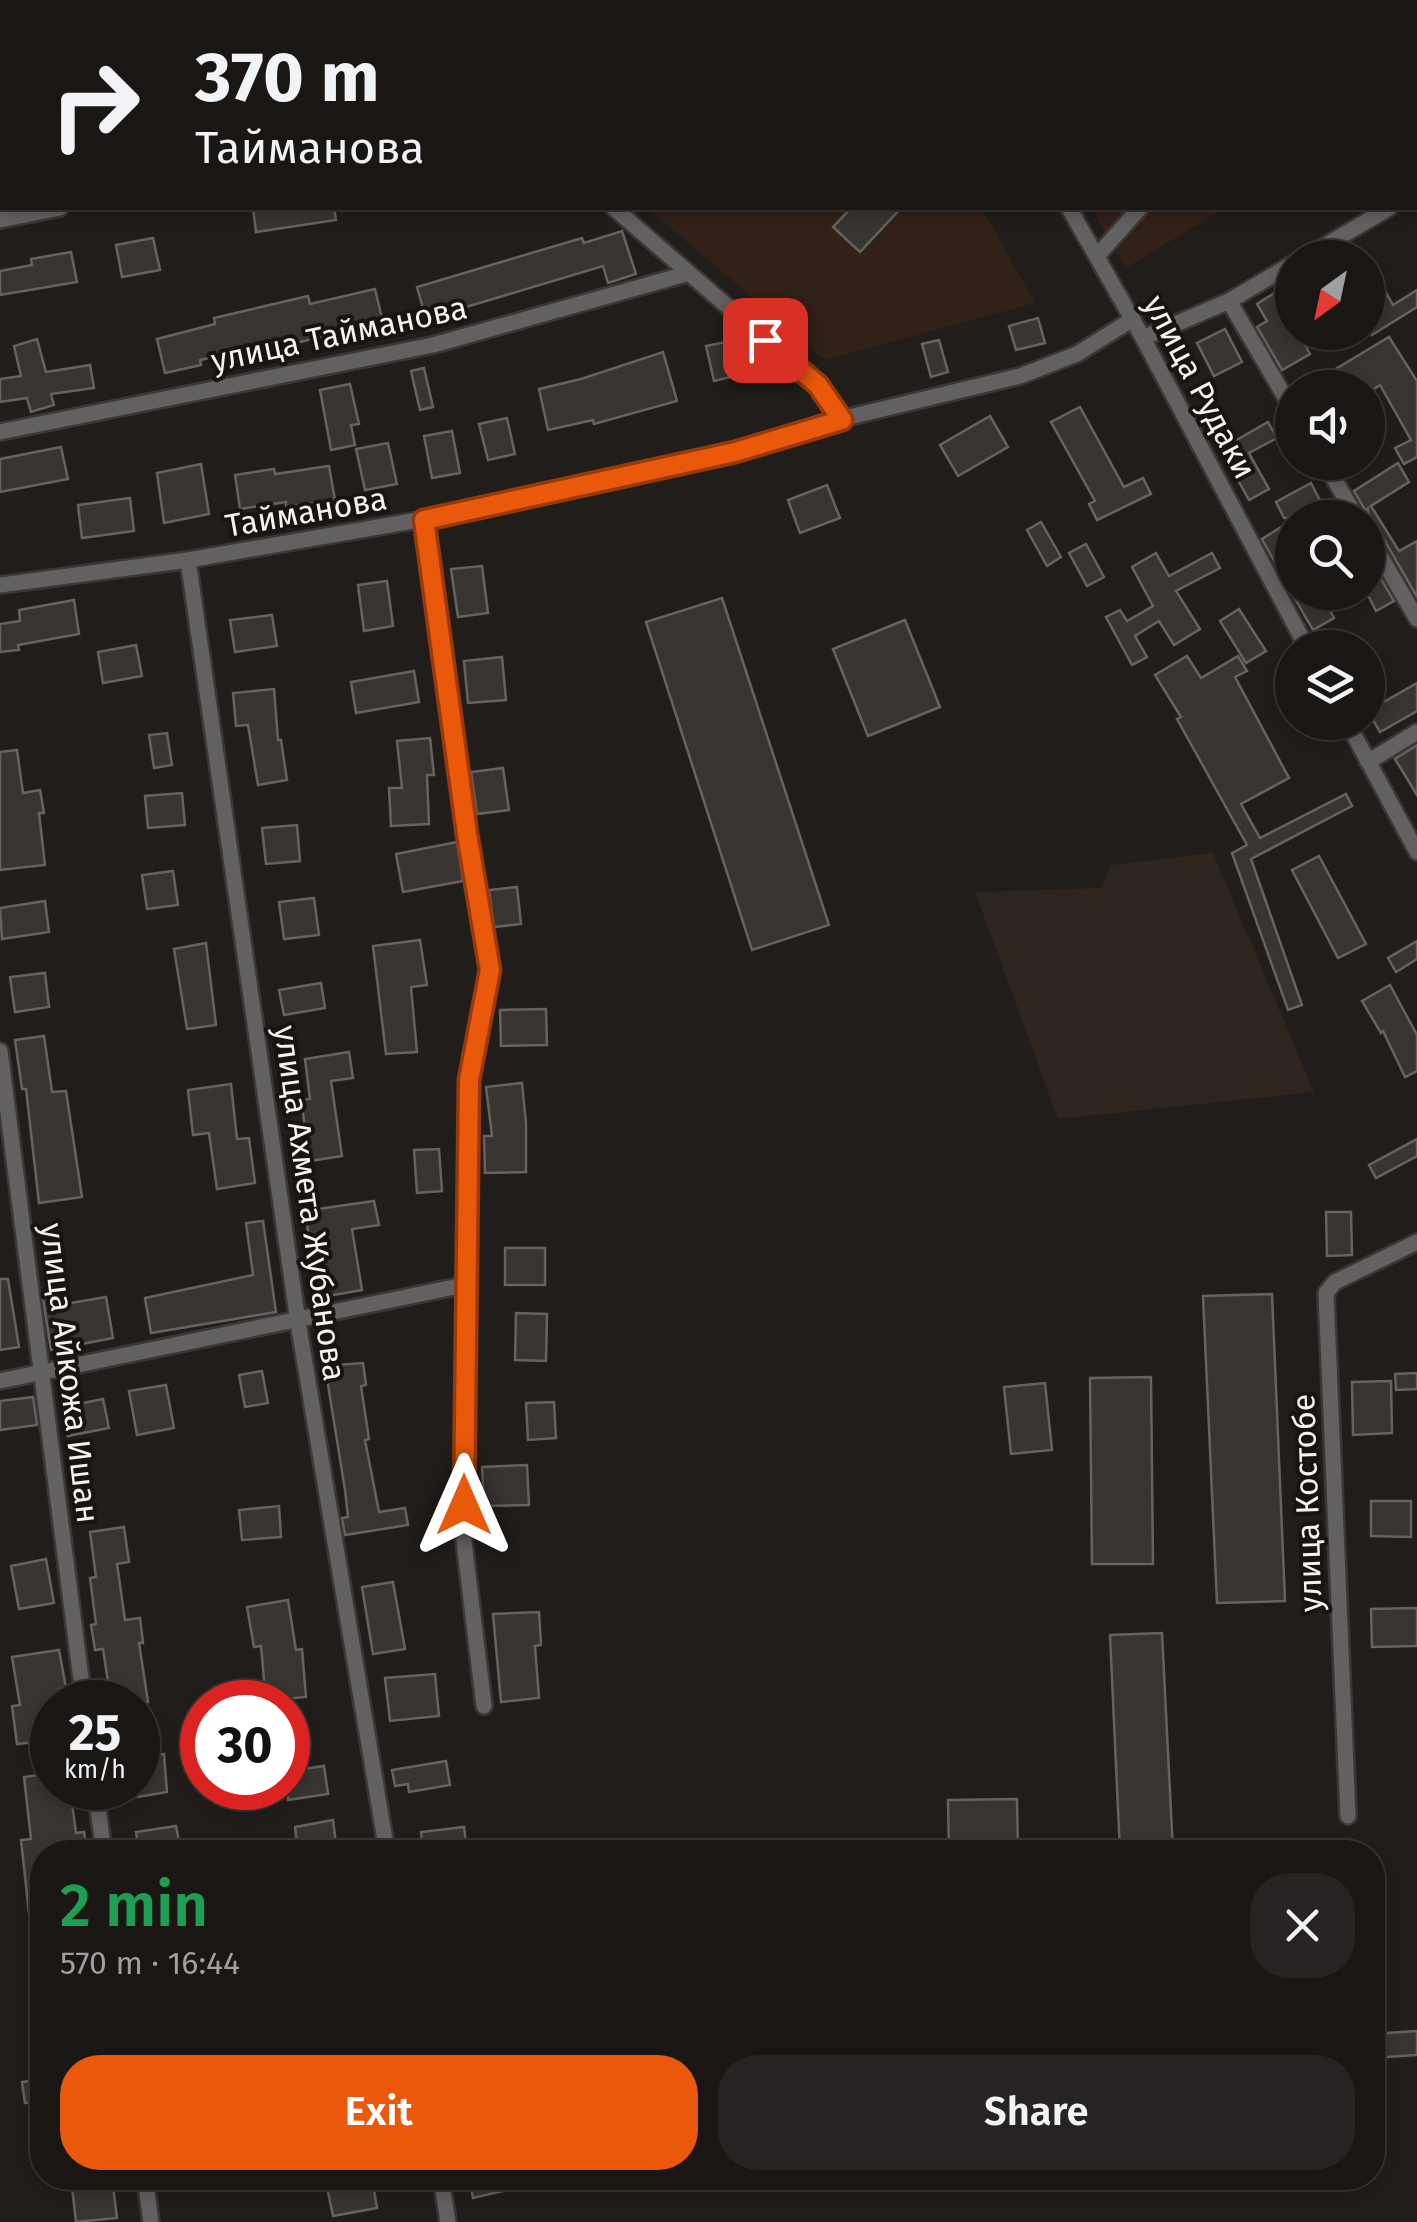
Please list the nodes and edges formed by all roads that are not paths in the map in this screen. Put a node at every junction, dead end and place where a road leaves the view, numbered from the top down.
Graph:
1 (50, 210) edge
2 (616, 210) edge
3 (1070, 210) edge
4 (1138, 210) edge
5 (1386, 210) edge
6 (0, 220) edge
7 (1335, 240) edge
8 (1097, 256) junction
9 (686, 274) junction
10 (1275, 274) edge
11 (1229, 301) junction
12 (1133, 320) junction
13 (1143, 338) junction
14 (1275, 379) edge
15 (842, 420) junction
16 (0, 432) edge
17 (424, 520) junction
18 (188, 560) junction
19 (1385, 564) edge
20 (0, 584) edge
21 (1417, 619) edge
22 (1297, 630) edge
23 (1417, 732) edge
24 (1356, 740) edge
25 (1368, 762) junction
26 (1417, 852) edge
27 (0, 1051) edge
28 (1417, 1242) edge
29 (464, 1286) junction
30 (298, 1322) junction
31 (42, 1375) junction
32 (0, 1381) edge
33 (81, 1680) edge
34 (484, 1706) dead end
35 (98, 1810) edge
36 (1348, 1816) dead end
37 (102, 1840) edge
38 (385, 1840) edge
39 (147, 2190) edge
40 (443, 2190) edge
41 (151, 2222) edge
42 (448, 2222) edge

1 - 6 street
2 - 9 street
3 - 8 street, улица Рудаки
4 - 8 street
5 - 7 street
8 - 12 street, улица Рудаки
9 - 15 street
9 - 16 street, улица Тайманова
10 - 11 street
11 - 13 street
11 - 14 street
12 - 13 street, улица Рудаки
12 - 15 street, Тайманова
13 - 22 street, улица Рудаки
15 - 17 street, Тайманова
17 - 18 street, Тайманова
17 - 29 street
18 - 20 street, Тайманова
18 - 30 street, улица Ахмета Жубанова
19 - 21 street
23 - 25 street
24 - 25 street
25 - 26 street
27 - 31 street, улица Айкожа Ишан
28 - 36 street, улица Костобе
29 - 30 street
29 - 34 street
30 - 31 street
30 - 38 street, улица Ахмета Жубанова
31 - 32 street
31 - 33 street, улица Айкожа Ишан
35 - 37 street
39 - 41 street
40 - 42 street

